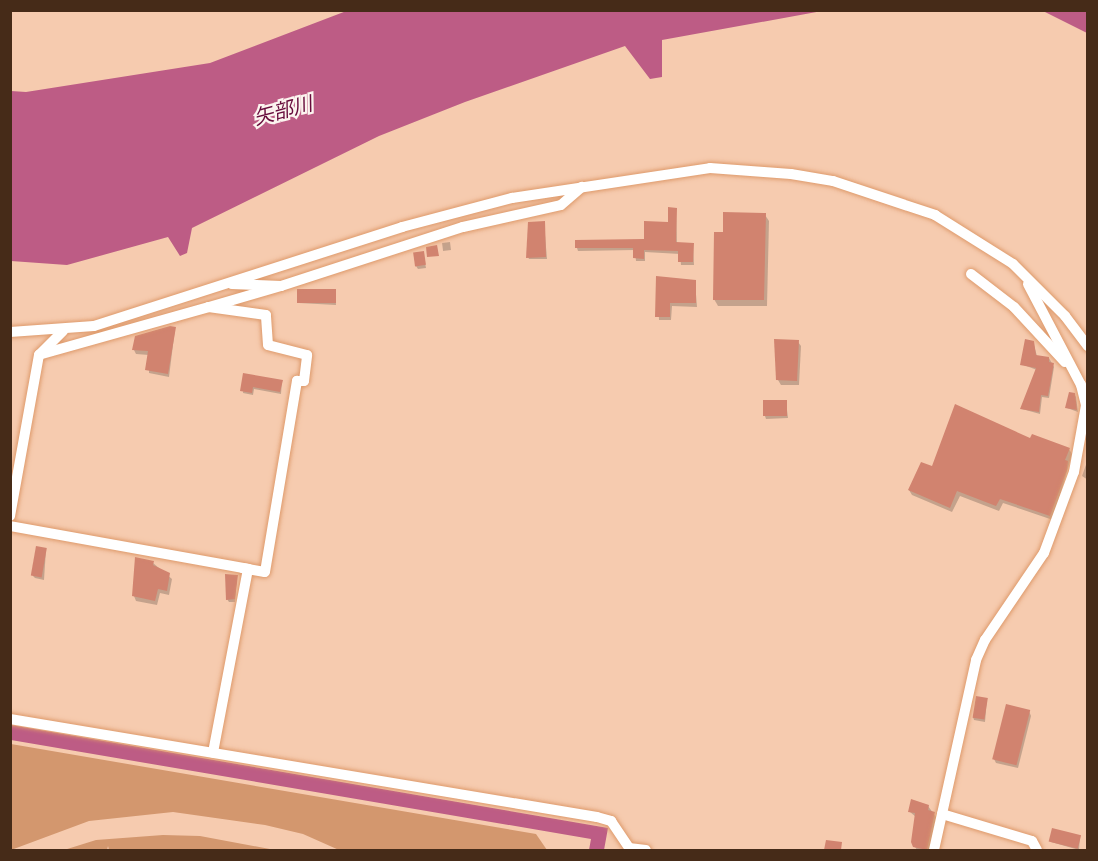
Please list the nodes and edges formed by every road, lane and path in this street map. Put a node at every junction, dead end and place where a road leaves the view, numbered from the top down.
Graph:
1 (583, 187) junction
2 (1022, 272) junction
3 (971, 273) dead end
4 (225, 284) junction
5 (280, 286) junction
6 (209, 307) junction
7 (63, 331) junction
8 (10, 332) edge
9 (1088, 346) edge
10 (39, 355) junction
11 (1075, 374) junction
12 (10, 516) edge
13 (10, 526) edge
14 (242, 568) junction
15 (10, 718) edge
16 (213, 753) junction
17 (942, 814) junction
18 (646, 850) edge
19 (934, 850) edge
20 (1038, 850) edge

1 - 2 street
1 - 4 street
1 - 5 street
2 - 9 street
2 - 11 street
3 - 11 street
4 - 5 street
4 - 7 street
5 - 6 street
6 - 10 street
6 - 14 street
7 - 8 street
7 - 10 street
10 - 12 street
11 - 17 street
13 - 14 street
14 - 16 street
15 - 16 street
16 - 18 street
17 - 19 street
17 - 20 street

